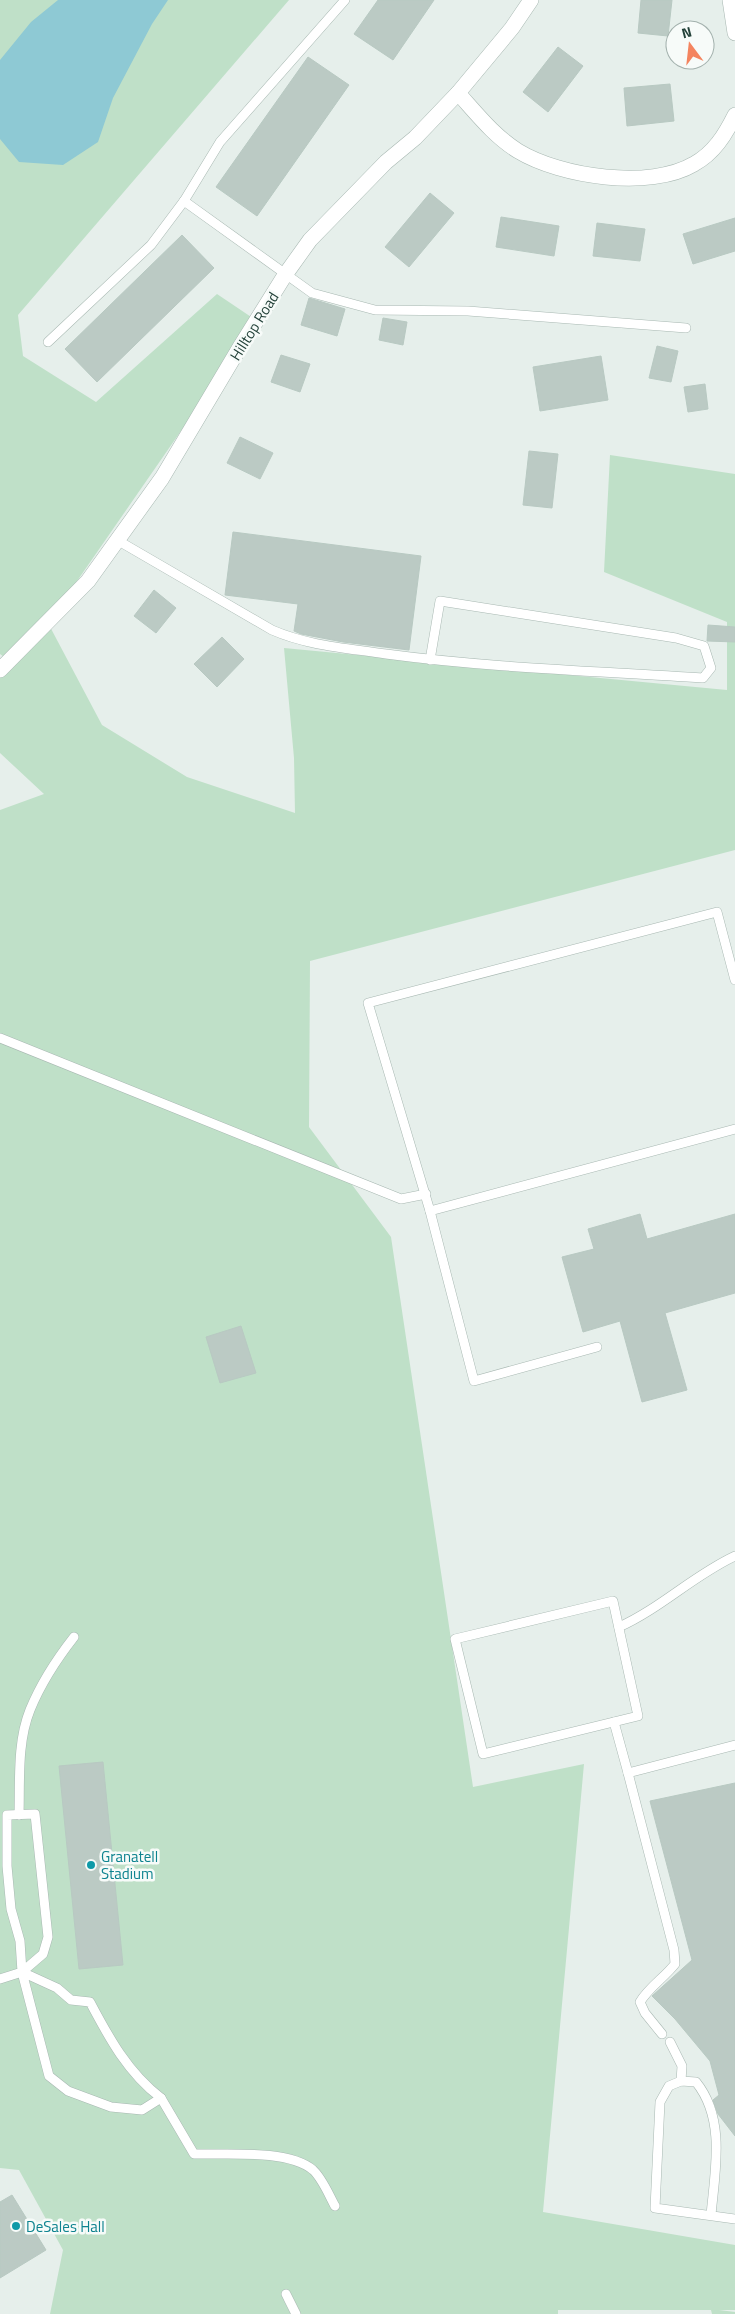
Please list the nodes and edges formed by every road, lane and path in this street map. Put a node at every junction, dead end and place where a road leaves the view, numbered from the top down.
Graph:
1 (346, 0) edge
2 (531, 0) edge
3 (730, 0) edge
4 (735, 33) edge
5 (458, 93) junction
6 (735, 115) edge
7 (184, 201) junction
8 (285, 275) junction
9 (686, 328) dead end
10 (48, 342) dead end
11 (118, 540) junction
12 (430, 660) junction
13 (0, 670) edge
14 (735, 980) edge
15 (0, 1038) edge
16 (735, 1129) edge
17 (426, 1194) junction
18 (430, 1211) junction
19 (597, 1347) dead end
20 (735, 1556) edge
21 (619, 1627) junction
22 (74, 1637) dead end
23 (614, 1722) junction
24 (735, 1745) edge
25 (628, 1773) junction
26 (19, 1814) junction
27 (22, 1972) junction
28 (0, 1979) edge
29 (662, 2034) dead end
30 (670, 2042) dead end
31 (681, 2081) junction
32 (162, 2098) junction
33 (336, 2206) dead end
34 (712, 2215) junction
35 (735, 2219) edge
36 (286, 2294) dead end
37 (296, 2314) edge

1 - 7 lane
2 - 5 street, Hilltop Road
3 - 4 street
5 - 6 street
5 - 8 street, Hilltop Road
7 - 8 lane
7 - 10 lane
8 - 9 lane
8 - 11 street, Hilltop Road
11 - 12 lane
11 - 13 street, Hilltop Road
12 - 12 lane
14 - 17 lane
15 - 17 lane
16 - 18 lane
17 - 18 lane
18 - 19 lane
20 - 21 lane
21 - 23 lane
21 - 23 lane
22 - 26 lane
23 - 25 lane
24 - 25 lane
25 - 29 lane
26 - 27 lane
26 - 27 lane
27 - 28 lane
27 - 32 lane
27 - 32 lane
30 - 31 lane
31 - 34 lane
31 - 34 lane
32 - 33 lane
34 - 35 lane
36 - 37 lane

